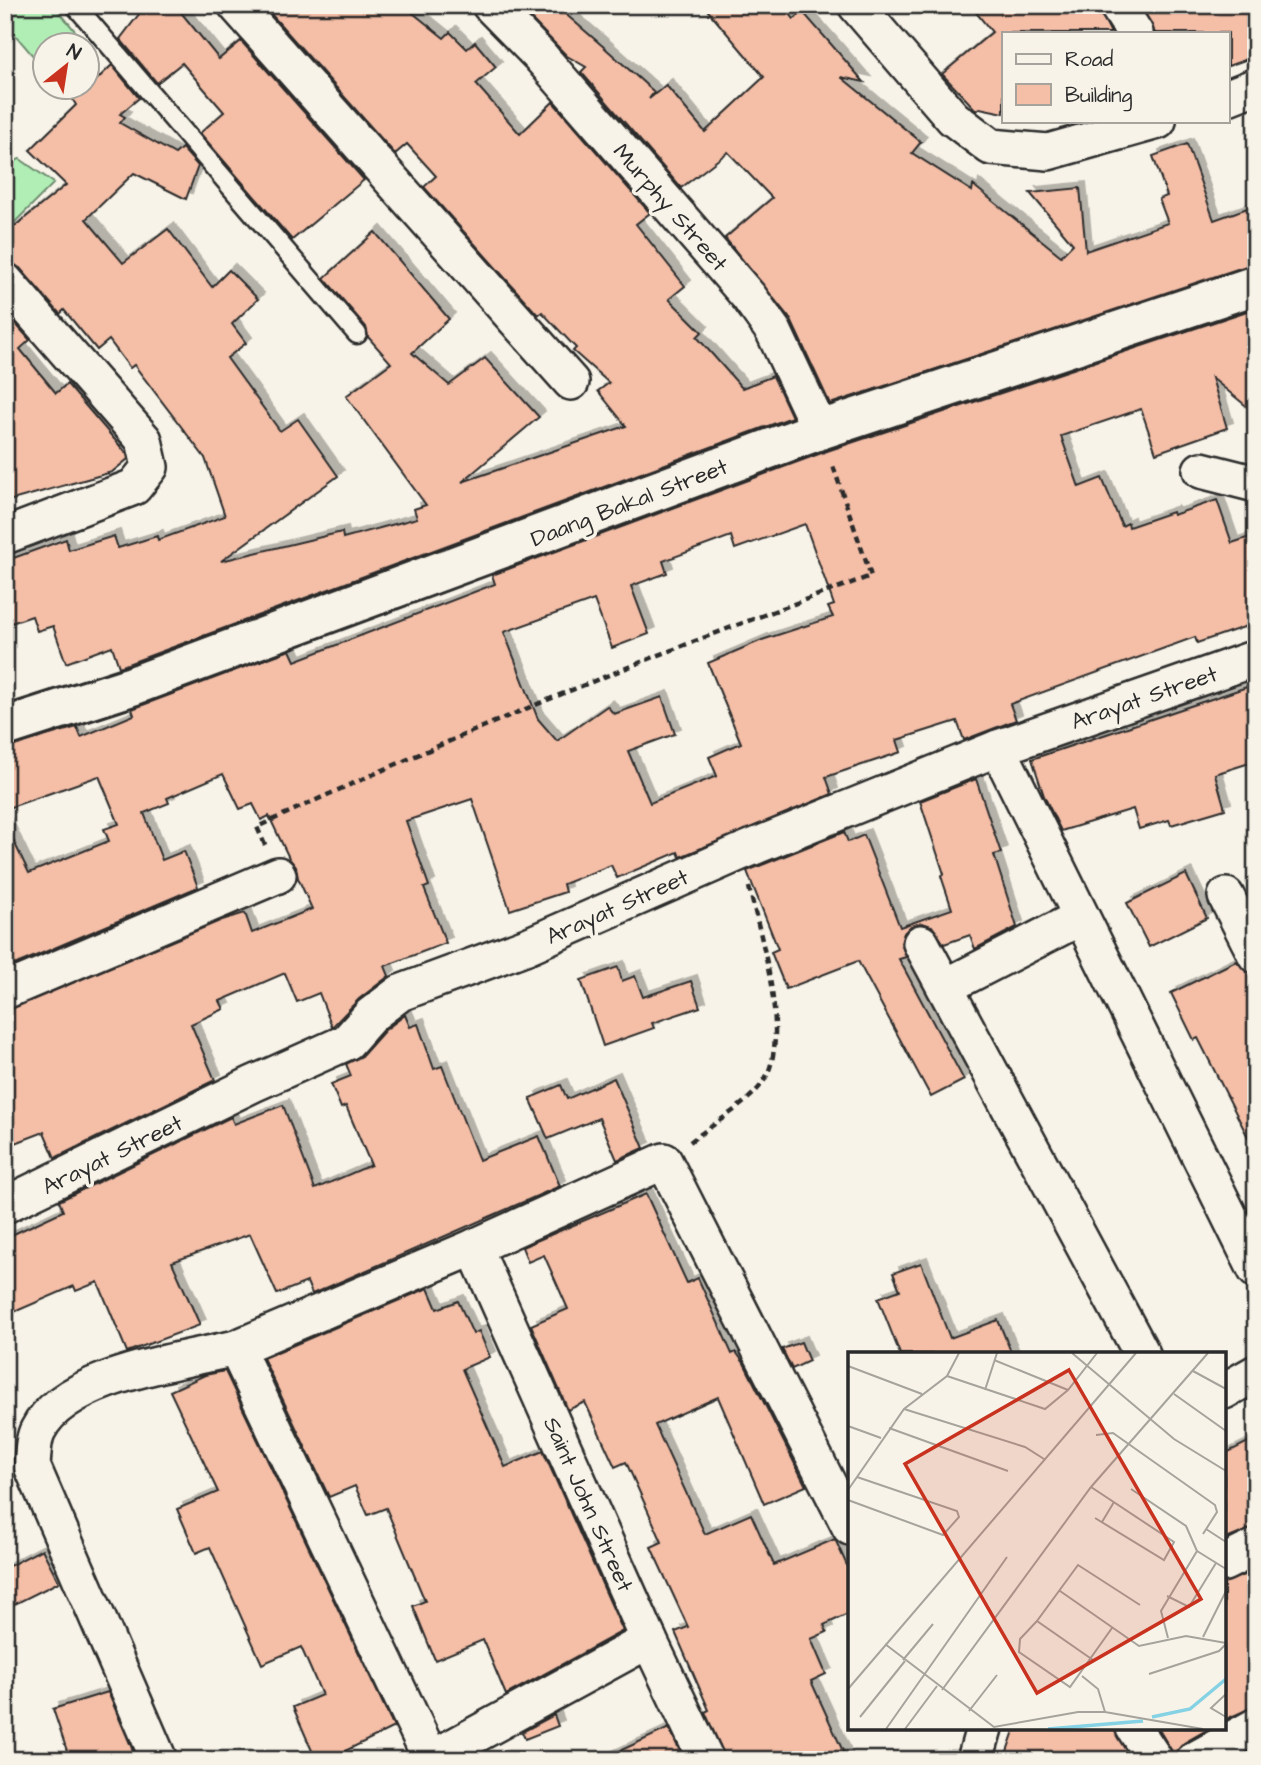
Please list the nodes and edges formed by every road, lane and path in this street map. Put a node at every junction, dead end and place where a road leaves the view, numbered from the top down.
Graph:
1 (75, 5) edge
2 (236, 5) edge
3 (489, 5) edge
4 (856, 5) edge
5 (1117, 5) edge
6 (1134, 32) edge
7 (1256, 86) edge
8 (1230, 96) edge
9 (1154, 122) edge
10 (5, 281) edge
11 (1256, 285) edge
12 (357, 334) dead end
13 (571, 382) dead end
14 (820, 430) junction
15 (1201, 470) dead end
16 (1256, 484) edge
17 (5, 536) edge
18 (1256, 658) edge
19 (5, 727) edge
20 (998, 748) junction
21 (257, 827) dead end
22 (741, 852) junction
23 (278, 875) dead end
24 (1226, 896) dead end
25 (1081, 917) junction
26 (921, 943) dead end
27 (1256, 956) edge
28 (945, 987) junction
29 (5, 991) edge
30 (664, 1161) junction
31 (5, 1205) edge
32 (474, 1247) junction
33 (1256, 1270) edge
34 (236, 1348) junction
35 (1141, 1352) edge
36 (1256, 1373) edge
37 (1226, 1390) edge
38 (848, 1523) edge
39 (1256, 1547) edge
40 (1226, 1562) edge
41 (649, 1640) junction
42 (1256, 1726) edge
43 (983, 1730) edge
44 (1135, 1730) edge
45 (430, 1759) edge
46 (159, 1760) edge
47 (706, 1760) edge
48 (975, 1760) edge
49 (1154, 1760) edge
50 (1194, 1760) edge

1 - 12 lane
2 - 13 street
3 - 14 street, Murphy Street
4 - 9 street
5 - 6 street
7 - 8 street
10 - 17 street
11 - 14 street, Daang Bakal Street
14 - 19 street, Daang Bakal Street
14 - 21 path
15 - 16 street
18 - 20 street, Arayat Street
20 - 22 street, Arayat Street
20 - 25 street
22 - 30 path
22 - 31 street, Arayat Street
23 - 29 street
24 - 27 street
25 - 28 street
25 - 33 street
26 - 28 street
28 - 35 street
30 - 32 street
30 - 38 street
32 - 34 street
32 - 41 street, Saint John Street
34 - 45 street
34 - 46 street
36 - 37 street
39 - 40 street
41 - 45 street
41 - 47 street, Saint John Street
42 - 50 street
43 - 48 street
44 - 49 street

